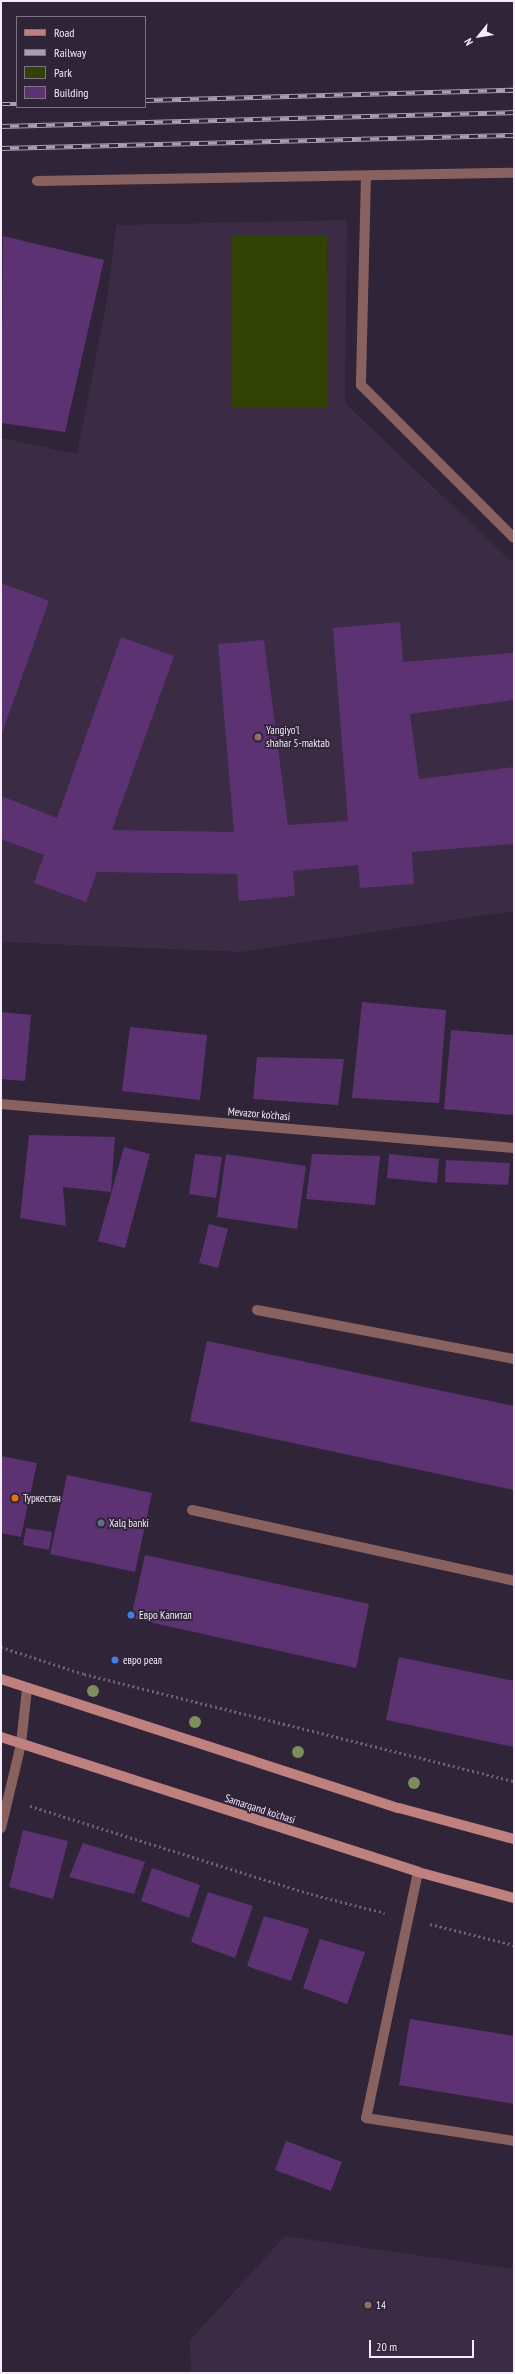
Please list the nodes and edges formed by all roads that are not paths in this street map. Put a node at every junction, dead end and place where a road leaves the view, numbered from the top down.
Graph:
1 (514, 173) edge
2 (366, 176) junction
3 (37, 181) dead end
4 (514, 538) edge
5 (1, 1104) edge
6 (514, 1148) edge
7 (257, 1310) dead end
8 (514, 1359) edge
9 (192, 1510) dead end
10 (514, 1581) edge
11 (1, 1679) edge
12 (27, 1689) junction
13 (1, 1737) edge
14 (21, 1744) junction
15 (1, 1828) edge
16 (514, 1839) edge
17 (418, 1872) junction
18 (514, 1898) edge
19 (514, 2142) edge

1 - 2 street
2 - 3 street
2 - 4 street
5 - 6 street, Mevazor ko'chasi
7 - 8 street
9 - 10 street
11 - 12 main road
12 - 14 street
12 - 16 main road
13 - 14 main road, Samarqand ko'chasi
14 - 15 street
14 - 17 main road, Samarqand ko'chasi
17 - 18 main road, Samarqand ko'chasi
17 - 19 street

